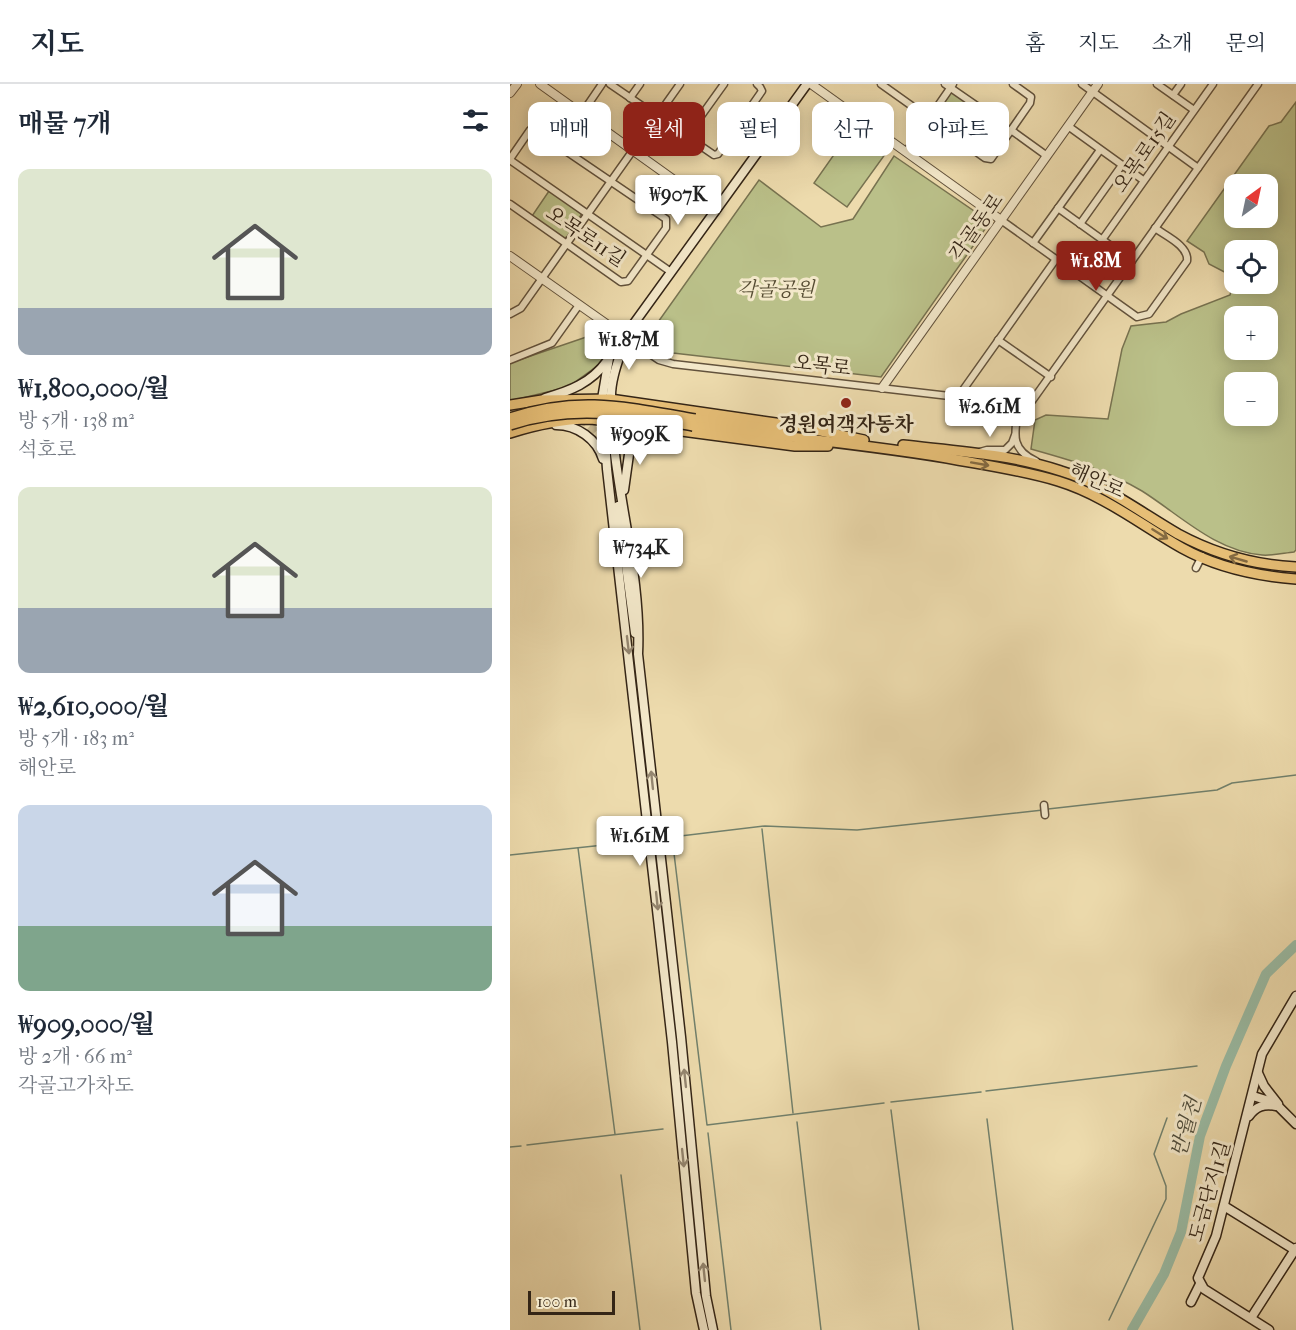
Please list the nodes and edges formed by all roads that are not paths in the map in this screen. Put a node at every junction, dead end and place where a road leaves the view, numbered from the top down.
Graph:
1 (517, 84) edge
2 (540, 84) edge
3 (602, 84) edge
4 (610, 84) edge
5 (640, 84) edge
6 (680, 84) edge
7 (724, 84) edge
8 (757, 84) edge
9 (809, 84) edge
10 (881, 84) edge
11 (1013, 84) edge
12 (1082, 84) edge
13 (1098, 84) edge
14 (1157, 84) edge
15 (1181, 84) edge
16 (1213, 84) edge
17 (1258, 84) edge
18 (950, 85) edge
19 (1092, 92) junction
20 (510, 93) edge
21 (1173, 95) junction
22 (630, 98) junction
23 (565, 102) edge
24 (590, 102) edge
25 (636, 102) edge
26 (667, 102) edge
27 (906, 102) edge
28 (940, 102) edge
29 (972, 102) edge
30 (705, 110) edge
31 (1194, 110) junction
32 (1068, 126) junction
33 (1011, 130) junction
34 (1009, 133) edge
35 (528, 134) edge
36 (1167, 146) junction
37 (705, 149) edge
38 (1100, 150) junction
39 (906, 152) edge
40 (572, 156) edge
41 (629, 156) edge
42 (641, 156) edge
43 (912, 156) edge
44 (1047, 156) junction
45 (510, 160) edge
46 (1122, 165) junction
47 (1198, 168) junction
48 (1143, 180) junction
49 (610, 182) junction
50 (510, 204) edge
51 (1058, 208) junction
52 (716, 210) junction
53 (587, 214) junction
54 (1001, 220) junction
55 (1080, 224) junction
56 (1155, 228) junction
57 (1102, 240) junction
58 (567, 243) junction
59 (1033, 243) junction
60 (647, 255) junction
61 (510, 256) edge
62 (1056, 259) junction
63 (1132, 261) junction
64 (671, 272) junction
65 (541, 278) junction
66 (1108, 296) junction
67 (579, 304) junction
68 (510, 314) edge
69 (625, 337) junction
70 (998, 340) junction
71 (609, 358) junction
72 (510, 360) edge
73 (1052, 377) junction
74 (882, 388) junction
75 (958, 397) junction
76 (542, 399) junction
77 (606, 399) junction
78 (632, 402) junction
79 (1019, 403) junction
80 (510, 405) edge
81 (510, 418) edge
82 (609, 421) junction
83 (694, 422) junction
84 (538, 424) junction
85 (629, 424) junction
86 (510, 425) edge
87 (658, 428) junction
88 (510, 434) edge
89 (1016, 434) junction
90 (874, 444) junction
91 (976, 454) junction
92 (607, 469) junction
93 (1056, 470) junction
94 (621, 505) junction
95 (1202, 556) junction
96 (1296, 567) edge
97 (1196, 568) dead end
98 (1296, 579) edge
99 (1044, 805) dead end
100 (1045, 815) dead end
101 (1296, 996) edge
102 (1258, 1073) junction
103 (1253, 1095) junction
104 (1281, 1109) junction
105 (1246, 1119) junction
106 (1296, 1124) edge
107 (1224, 1206) junction
108 (1295, 1249) edge
109 (1200, 1284) junction
110 (1191, 1302) dead end
111 (1251, 1318) junction
112 (704, 1330) edge
113 (713, 1330) edge
114 (1269, 1330) edge

1 - 20 street
2 - 23 street
3 - 24 street
4 - 22 street
5 - 22 street
6 - 26 street
7 - 30 street
8 - 37 street
9 - 39 street
9 - 52 main road
10 - 27 street
11 - 33 street
12 - 19 street
13 - 19 street, 각골동로
14 - 21 street
15 - 21 street
16 - 31 street, 오목로15길
17 - 47 street
18 - 28 street
18 - 29 street
19 - 32 street, 각골동로
19 - 36 street
21 - 31 street
22 - 25 street
31 - 36 street, 오목로15길
32 - 38 street
32 - 44 street, 각골동로
33 - 34 street
33 - 44 street
35 - 45 street, 오목로11길
36 - 47 street
36 - 48 street, 오목로15길
38 - 46 street
38 - 51 street
40 - 49 street, 오목로11길
41 - 49 street
42 - 52 street
43 - 54 street
44 - 54 street, 각골동로
45 - 53 street
46 - 48 street
46 - 55 street
47 - 56 street
48 - 57 street, 오목로15길
49 - 53 street
49 - 60 street, 오목로11길
50 - 58 street, 오목로11길
51 - 55 street
51 - 59 street
52 - 64 main road
53 - 58 street
53 - 60 street
54 - 59 street
54 - 74 street, 각골동로
55 - 57 street
56 - 63 street
56 - 66 street
57 - 63 street
58 - 60 street, 오목로11길
58 - 65 street
59 - 62 street
60 - 64 street
61 - 65 street, 오목로
62 - 66 street
62 - 70 street
63 - 66 street
64 - 69 main road
65 - 67 street, 오목로
65 - 68 street
66 - 73 street
67 - 69 street, 오목로
67 - 72 street
69 - 71 main road
69 - 74 street, 오목로
69 - 77 main road
70 - 73 street
70 - 75 street
71 - 76 main road
71 - 77 main road
73 - 79 street
74 - 75 street, 오목로
75 - 79 street, 오목로
76 - 77 main road
76 - 80 main road
77 - 78 main road
77 - 82 main road
78 - 85 main road
78 - 90 main road
79 - 89 street
81 - 83 main road, bridge
82 - 84 main road
82 - 85 main road
82 - 92 main road
82 - 94 main road
83 - 86 main road, bridge
83 - 90 main road, 해안로
84 - 88 main road
84 - 92 main road
85 - 87 main road
87 - 90 main road
87 - 94 main road
89 - 91 street
89 - 93 street
90 - 91 main road, 해안로
90 -> 95 main road, 해안로
91 - 93 main road, 해안로
92 -> 112 main road
96 -> 93 main road, 해안로
113 -> 94 main road
95 - 97 street
95 - 98 main road, 해안로
99 - 100 street
101 - 102 main road, 도금단지1길
102 - 103 main road, 도금단지1길
102 - 104 main road
103 - 104 main road
103 - 105 main road, 도금단지1길
104 - 105 main road
104 - 106 main road
105 - 107 main road, 도금단지1길
107 - 108 main road
107 - 109 main road, 도금단지1길
108 - 111 main road
109 - 110 main road, 도금단지1길
109 - 111 main road
111 - 114 main road

